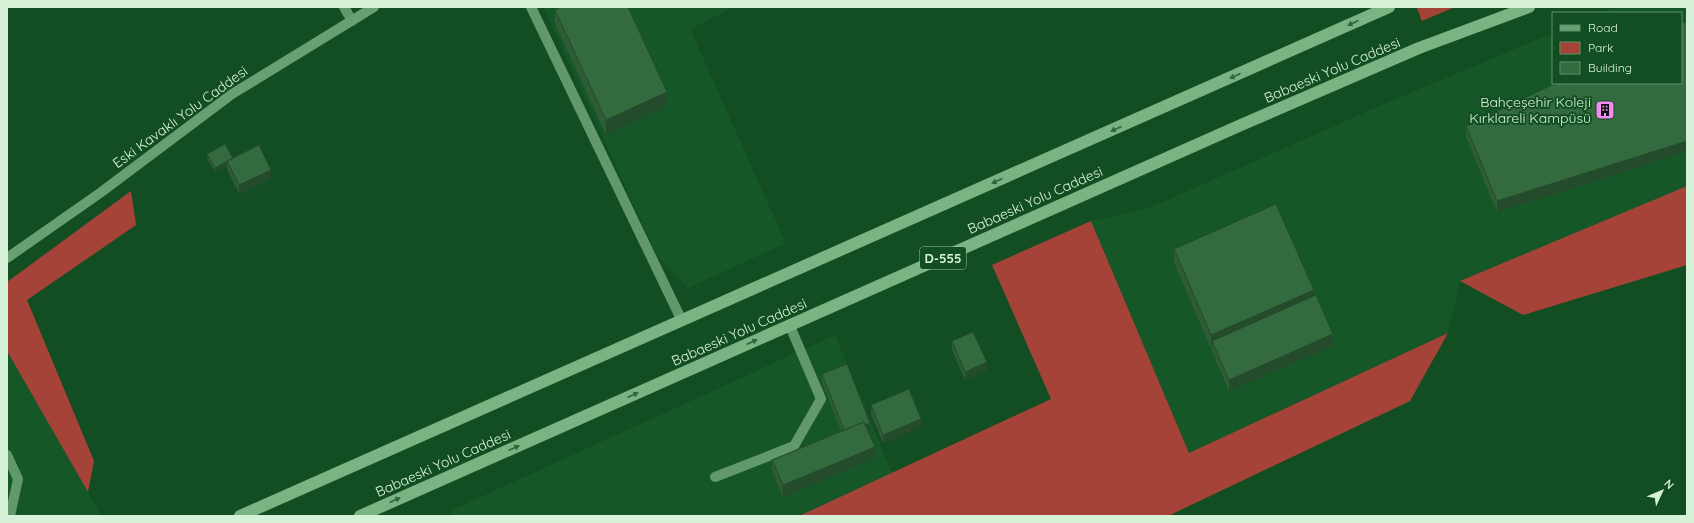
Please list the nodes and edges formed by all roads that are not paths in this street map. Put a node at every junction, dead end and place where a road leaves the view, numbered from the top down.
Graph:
1 (344, 7) edge
2 (374, 7) edge
3 (531, 7) edge
4 (1389, 7) edge
5 (1528, 7) edge
6 (352, 21) junction
7 (7, 258) edge
8 (682, 321) junction
9 (790, 326) junction
10 (7, 455) edge
11 (715, 477) dead end
12 (10, 516) edge
13 (240, 516) edge
14 (360, 516) edge

1 - 6 street
2 - 6 street, Eski Kavaklı Yolu Caddesi
3 - 8 street
4 -> 8 highway
5 - 9 highway, Babaeski Yolu Caddesi / D-555
6 - 7 street, Eski Kavaklı Yolu Caddesi
8 - 13 highway
9 - 11 street
14 -> 9 highway, Babaeski Yolu Caddesi / D-555
10 - 12 street

